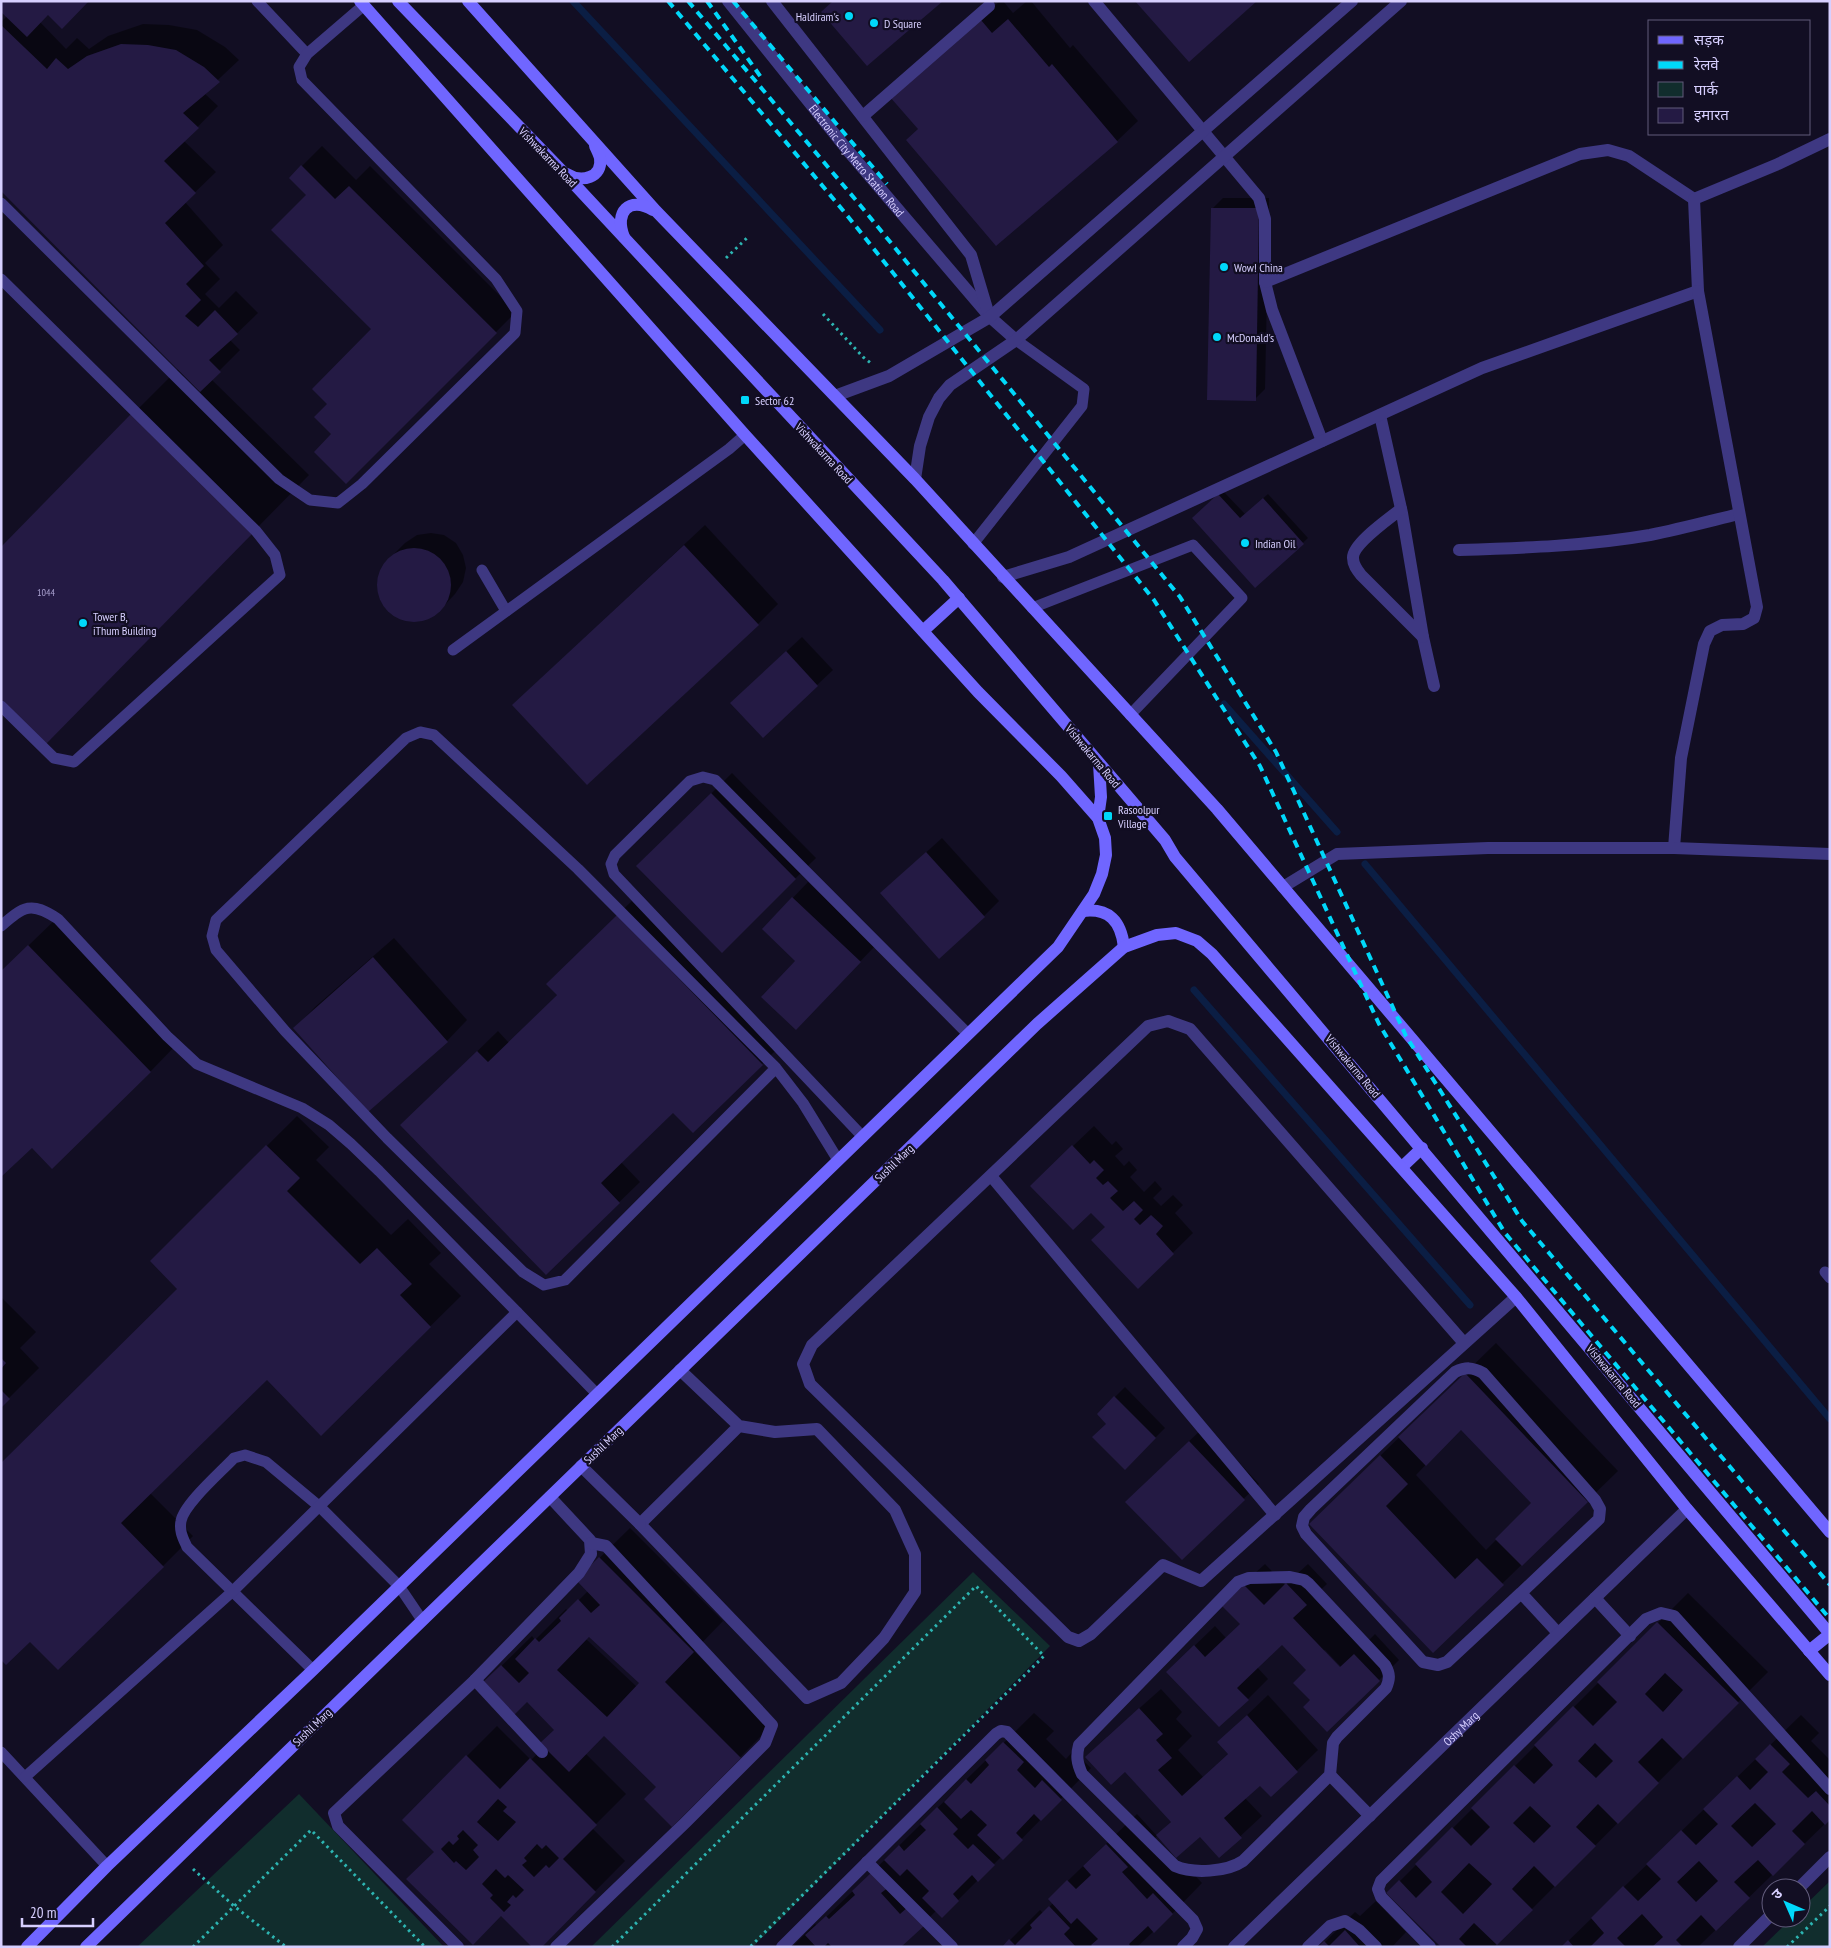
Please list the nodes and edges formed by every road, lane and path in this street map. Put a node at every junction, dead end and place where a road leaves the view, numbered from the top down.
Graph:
1 (257, 1) edge
2 (398, 1) edge
3 (468, 1) edge
4 (728, 1) edge
5 (1094, 1) edge
6 (1352, 1) edge
7 (1401, 1) edge
8 (362, 3) edge
9 (778, 3) edge
10 (989, 6) dead end
11 (307, 54) junction
12 (863, 116) junction
13 (1203, 132) junction
14 (1830, 138) edge
15 (593, 142) junction
16 (1224, 157) junction
17 (562, 171) junction
18 (1694, 198) junction
19 (1, 203) edge
20 (656, 212) junction
21 (749, 236) dead end
22 (625, 239) junction
23 (713, 270) junction
24 (1, 279) edge
25 (1265, 282) junction
26 (1698, 291) junction
27 (824, 314) dead end
28 (990, 317) junction
29 (1016, 340) junction
30 (889, 376) junction
31 (835, 396) junction
32 (1380, 415) junction
33 (745, 435) junction
34 (1322, 441) junction
35 (915, 479) junction
36 (1401, 509) junction
37 (1739, 514) junction
38 (973, 544) junction
39 (1459, 550) dead end
40 (482, 570) dead end
41 (1003, 577) junction
42 (959, 598) junction
43 (1032, 608) junction
44 (506, 611) junction
45 (923, 630) junction
46 (1423, 637) junction
47 (453, 650) dead end
48 (1434, 686) dead end
49 (1, 706) edge
50 (1130, 715) junction
51 (1100, 764) junction
52 (1098, 818) junction
53 (1674, 848) junction
54 (1830, 854) edge
55 (1283, 887) junction
56 (1083, 911) junction
57 (1, 926) edge
58 (1124, 947) junction
59 (968, 1034) junction
60 (776, 1068) junction
61 (863, 1137) junction
62 (1422, 1148) junction
63 (838, 1160) junction
64 (1402, 1167) junction
65 (991, 1176) junction
66 (1516, 1296) junction
67 (517, 1312) junction
68 (1464, 1343) junction
69 (680, 1370) junction
70 (597, 1394) junction
71 (740, 1426) junction
72 (582, 1466) junction
73 (550, 1497) junction
74 (320, 1506) junction
75 (1686, 1509) junction
76 (1274, 1514) junction
77 (640, 1524) junction
78 (1827, 1525) edge
79 (590, 1543) junction
80 (399, 1586) junction
81 (233, 1591) junction
82 (1521, 1593) junction
83 (1595, 1598) junction
84 (422, 1620) junction
85 (1558, 1634) junction
86 (1830, 1634) edge
87 (1630, 1636) junction
88 (1809, 1651) junction
89 (313, 1670) junction
90 (1830, 1675) edge
91 (475, 1680) junction
92 (1, 1752) edge
93 (542, 1752) dead end
94 (1330, 1775) junction
95 (25, 1777) junction
96 (1830, 1789) edge
97 (1370, 1816) junction
98 (179, 1856) junction
99 (1830, 1857) edge
100 (867, 1862) junction
101 (107, 1866) junction
102 (1809, 1878) edge
103 (234, 1906) junction
104 (1830, 1906) edge
105 (1761, 1925) edge
106 (784, 1946) edge
107 (27, 1947) edge
108 (86, 1947) edge
109 (193, 1947) edge
110 (286, 1947) edge
111 (426, 1947) edge
112 (458, 1947) edge
113 (556, 1947) edge
114 (612, 1947) edge
115 (750, 1947) edge
116 (952, 1947) edge
117 (1183, 1947) edge
118 (1234, 1947) edge
119 (1308, 1947) edge
120 (1376, 1947) edge
121 (1430, 1947) edge
122 (1739, 1947) edge
123 (1787, 1947) edge

1 - 11 lane
2 - 17 street, Vishwakarma Road
3 - 15 street
4 - 28 street, Electronic City Metro Station Road
5 - 13 street
6 - 13 street
7 - 16 street
8 - 11 lane
8 - 33 street
9 - 12 street
10 - 12 street
11 - 19 lane
12 - 28 street
13 - 16 street
13 - 28 street
14 - 18 street
15 - 17 street
15 - 20 street
16 - 25 street
16 - 29 street
17 - 22 street, Vishwakarma Road
18 - 25 street
18 - 26 street
20 - 22 street
20 - 23 street
21 - 23 path
22 - 42 street, Vishwakarma Road
23 - 31 street
24 - 49 lane
25 - 34 street
26 - 32 street
26 - 37 street
27 - 30 path
28 - 29 street, Electronic City Metro Station Road
28 - 30 street
29 - 35 street
29 - 38 lane
30 - 31 street
31 - 35 street
32 - 34 street
32 - 36 street
33 - 44 lane
33 - 45 street
34 - 41 street
35 - 38 street
36 - 46 street
36 - 46 street
37 - 39 street
37 - 53 street
38 - 41 street
40 - 44 lane
41 - 43 street
42 - 45 street
42 - 51 street, Vishwakarma Road
43 - 50 street
43 - 50 lane
44 - 47 lane
45 - 52 street
46 - 48 street
50 - 55 street
51 - 52 street
51 - 62 street, Vishwakarma Road
52 - 56 street
53 - 54 street
53 - 55 street
55 - 78 street
56 - 58 street
56 - 59 street
57 - 67 lane
58 - 64 street
58 - 69 street, Sushil Marg
59 - 61 street
59 - 61 lane
60 - 60 lane
60 - 63 lane
61 - 63 street
62 - 64 street
62 - 86 street, Vishwakarma Road
63 - 70 street
64 - 66 street
65 - 68 street
65 - 76 street
65 - 76 street
66 - 68 street
66 - 75 street
67 - 70 lane
67 - 74 lane
68 - 76 street
69 - 71 street
69 - 72 street, Sushil Marg
70 - 80 street
71 - 77 street
71 - 77 street
72 - 73 street, Sushil Marg
72 - 77 street
73 - 79 street
73 - 84 street, Sushil Marg
74 - 80 lane
74 - 81 lane
74 - 81 lane
75 - 83 street, Oshy Marg
75 - 88 street
79 - 91 street
79 - 113 street
80 - 84 lane
80 - 89 street
81 - 89 lane
81 - 95 lane
82 - 82 street
82 - 85 street
83 - 85 street, Oshy Marg
83 - 87 street
84 - 98 street, Sushil Marg
85 - 97 street, Oshy Marg
86 - 88 street
87 - 96 street
87 - 121 street
88 - 90 street
89 - 101 street
91 - 93 street
91 - 112 street
92 - 95 lane
94 - 94 street
94 - 97 street
95 - 101 lane
97 - 118 street, Oshy Marg
98 - 103 path
98 - 108 street, Sushil Marg
99 - 102 street
100 - 106 street
100 - 116 street
100 - 117 street
101 - 107 street
103 - 109 path
103 - 110 path
103 - 111 path
104 - 123 path
105 - 122 street
114 - 115 path
119 - 120 street

